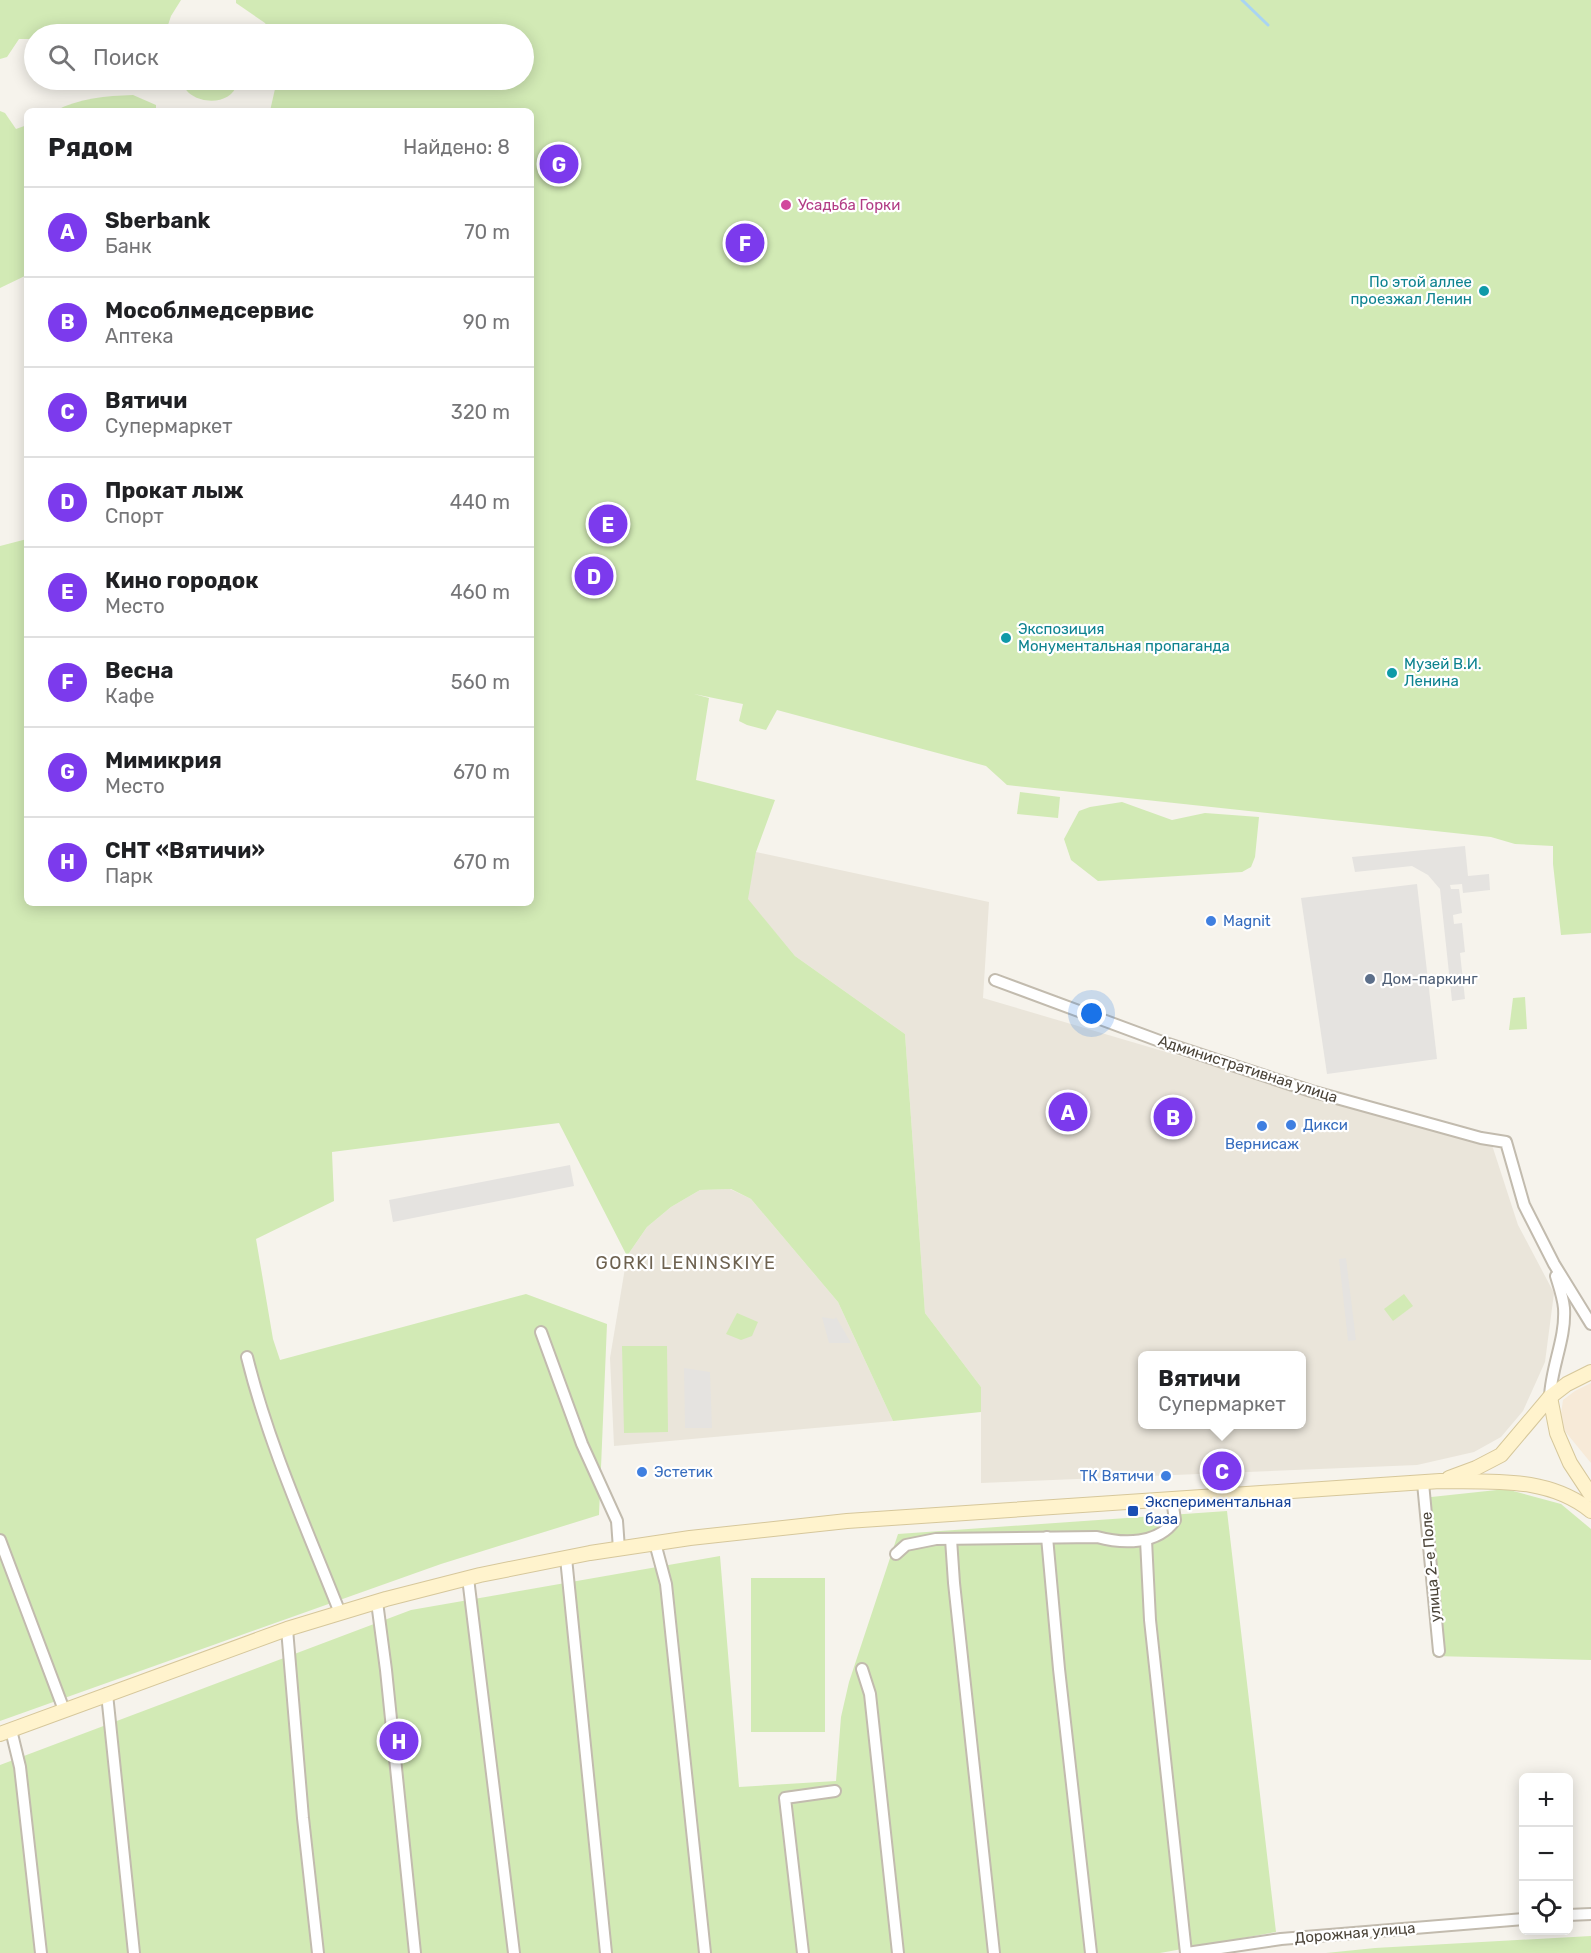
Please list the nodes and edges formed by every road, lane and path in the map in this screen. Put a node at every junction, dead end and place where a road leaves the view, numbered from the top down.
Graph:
1 (995, 980) dead end
2 (1554, 1264) junction
3 (1591, 1324) edge
4 (541, 1332) dead end
5 (247, 1358) dead end
6 (1591, 1372) edge
7 (1550, 1398) junction
8 (1440, 1481) junction
9 (1423, 1483) junction
10 (1591, 1495) edge
11 (1172, 1499) junction
12 (1591, 1510) edge
13 (1047, 1537) junction
14 (951, 1539) junction
15 (0, 1540) edge
16 (1146, 1540) junction
17 (655, 1543) junction
18 (619, 1549) junction
19 (896, 1554) dead end
20 (567, 1558) junction
21 (468, 1578) junction
22 (377, 1602) junction
23 (340, 1613) junction
24 (287, 1629) junction
25 (1438, 1651) dead end
26 (862, 1669) dead end
27 (106, 1695) junction
28 (64, 1710) junction
29 (6, 1732) edge
30 (835, 1791) dead end
31 (1591, 1914) edge
32 (1573, 1915) edge
33 (1519, 1919) edge
34 (41, 1953) edge
35 (134, 1953) edge
36 (318, 1953) edge
37 (416, 1953) edge
38 (514, 1953) edge
39 (606, 1953) edge
40 (705, 1953) edge
41 (803, 1953) edge
42 (898, 1953) edge
43 (994, 1953) edge
44 (1091, 1953) edge
45 (1186, 1953) edge

1 - 2 street, Административная улица
2 - 3 street
2 - 7 street
4 - 18 street
5 - 23 street
6 - 7 main road
7 - 8 main road
7 - 10 main road
8 - 9 main road
8 - 12 main road
9 - 11 main road
9 - 25 street, улица 2-е Поле
11 - 16 street
11 - 17 main road
13 - 14 street
13 - 16 street
13 - 44 street
14 - 19 street
14 - 43 street
15 - 28 street
16 - 45 street
17 - 18 main road
17 - 40 street
18 - 20 main road
20 - 21 main road
20 - 39 street
21 - 22 main road
21 - 38 street
22 - 23 main road
22 - 37 street
23 - 24 main road
24 - 27 main road
24 - 36 street
26 - 42 street
27 - 28 main road
27 - 35 street
28 - 29 main road
29 - 34 street
30 - 41 street
31 - 32 street
33 - 45 street, Дорожная улица

